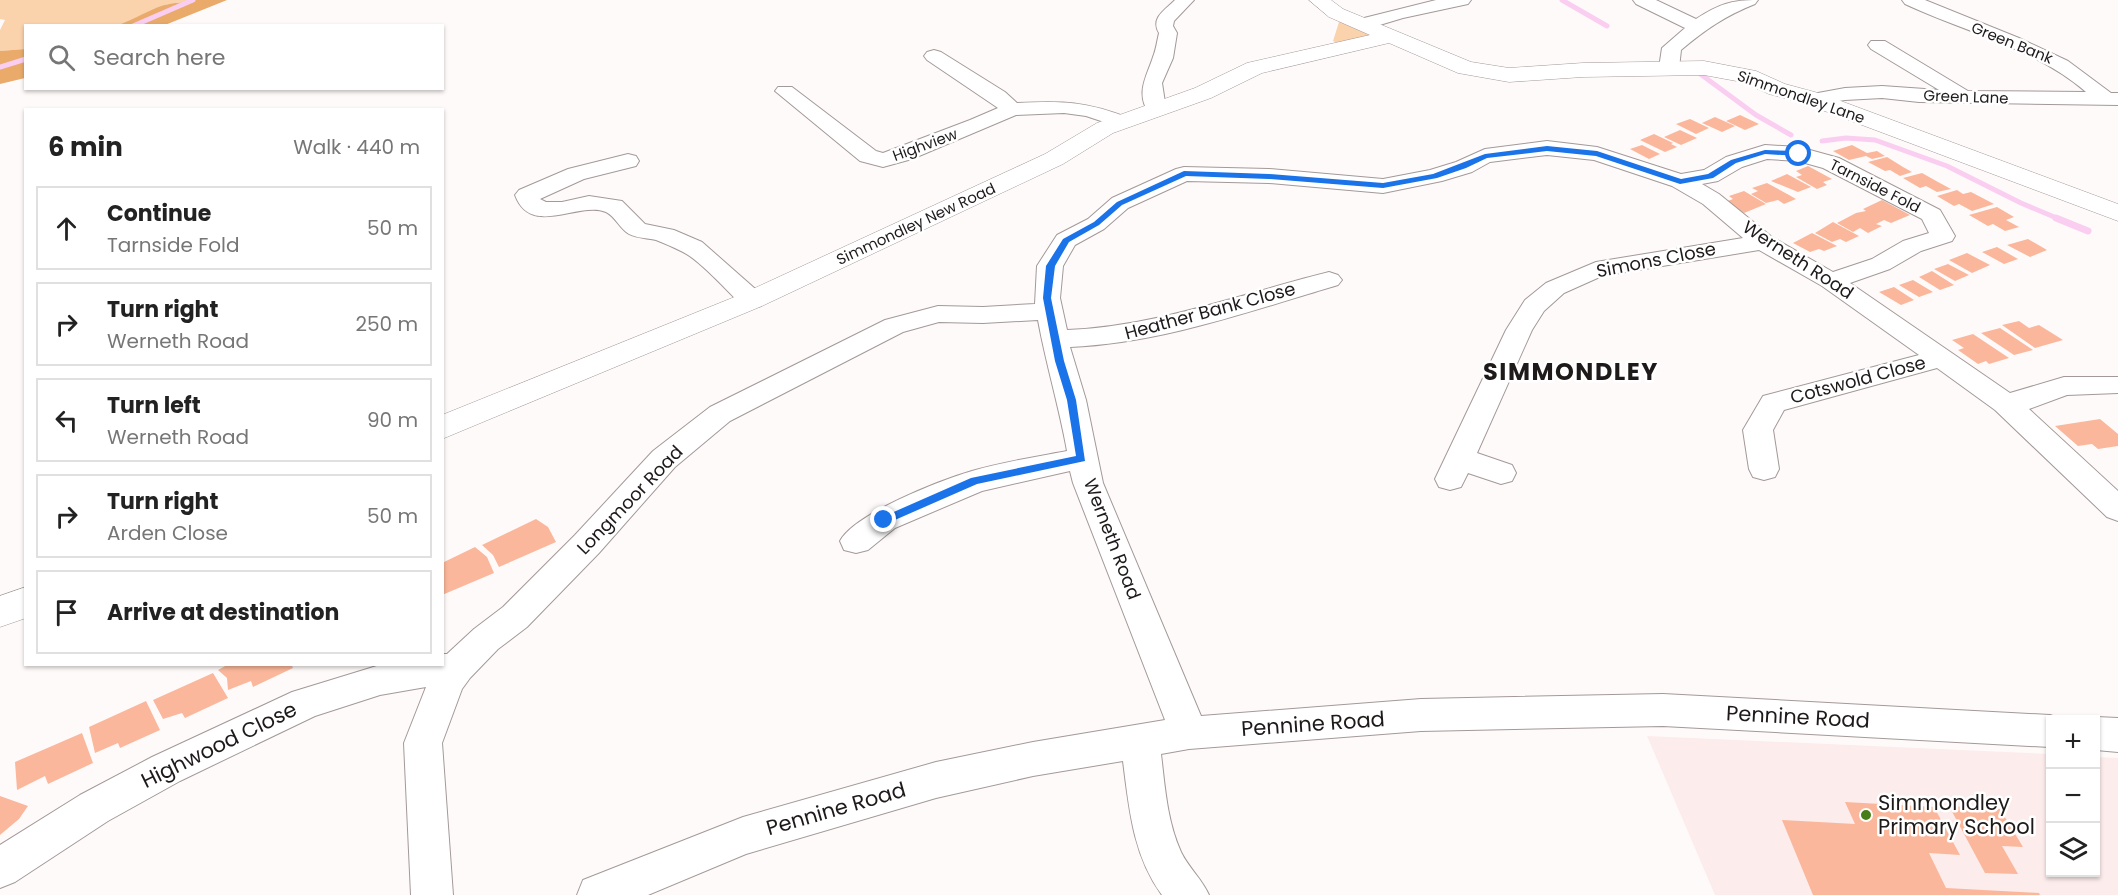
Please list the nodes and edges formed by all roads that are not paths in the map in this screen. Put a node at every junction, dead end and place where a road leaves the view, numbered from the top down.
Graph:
1 (1185, 0) edge
2 (1462, 0) edge
3 (1642, 0) edge
4 (1749, 0) edge
5 (1911, 0) edge
6 (1327, 6) edge
7 (1363, 24) junction
8 (1697, 27) junction
9 (1393, 36) junction
10 (1878, 45) dead end
11 (1322, 51) junction
12 (934, 56) dead end
13 (1669, 68) junction
14 (785, 91) dead end
15 (1966, 97) junction
16 (1814, 99) junction
17 (2112, 99) edge
18 (1012, 109) junction
19 (1156, 109) junction
20 (1122, 122) junction
21 (628, 161) dead end
22 (1680, 182) junction
23 (527, 195) junction
24 (503, 198) dead end
25 (2118, 213) edge
26 (1764, 242) junction
27 (1329, 280) dead end
28 (1831, 281) junction
29 (752, 300) junction
30 (1052, 325) junction
31 (1942, 358) junction
32 (2114, 385) dead end
33 (2004, 403) junction
34 (444, 427) edge
35 (1082, 458) junction
36 (1764, 469) dead end
37 (1501, 473) dead end
38 (2118, 508) edge
39 (856, 542) dead end
40 (24, 603) edge
41 (0, 612) edge
42 (457, 667) junction
43 (2046, 731) edge
44 (1189, 733) junction
45 (2100, 734) edge
46 (2118, 735) edge
47 (1140, 741) junction
48 (0, 868) edge
49 (432, 895) edge
50 (598, 895) edge
51 (1188, 895) edge

1 - 19 street
2 - 7 street
3 - 8 street
4 - 8 street
5 - 17 street, Green Bank
6 - 7 street, Simmondley Lane
6 - 11 street
7 - 9 street, Simmondley Lane
8 - 13 street
9 - 11 street, Simmondley New Road
9 - 13 street, Simmondley Lane
10 - 15 street
11 - 19 street, Simmondley New Road
12 - 18 street
13 - 16 street, Simmondley Lane
14 - 18 street, Highview
15 - 16 street, Green Lane
15 - 17 street, Green Lane
16 - 25 street, Simmondley Lane
18 - 20 street, Highview
19 - 20 street, Simmondley New Road
20 - 29 street, Simmondley New Road
21 - 23 street
22 - 26 street, Werneth Road
22 - 28 street, Tarnside Fold
22 - 30 street, Werneth Road
23 - 24 street
23 - 29 street
26 - 28 street, Werneth Road
26 - 37 street, Simons Close
27 - 30 street, Heather Bank Close
28 - 31 street, Werneth Road
29 - 34 street, Simmondley New Road
30 - 35 street, Werneth Road
30 - 42 street, Longmoor Road
31 - 33 street, Werneth Road
31 - 36 street, Cotswold Close
32 - 33 street
33 - 38 street, Werneth Road
35 - 39 street
35 - 44 street, Werneth Road
40 - 41 street
42 - 48 street, Highwood Close
42 - 49 street, Longmoor Road
43 - 44 street, Pennine Road
44 - 47 street, Pennine Road
45 - 46 street
47 - 50 street, Pennine Road
47 - 51 street

